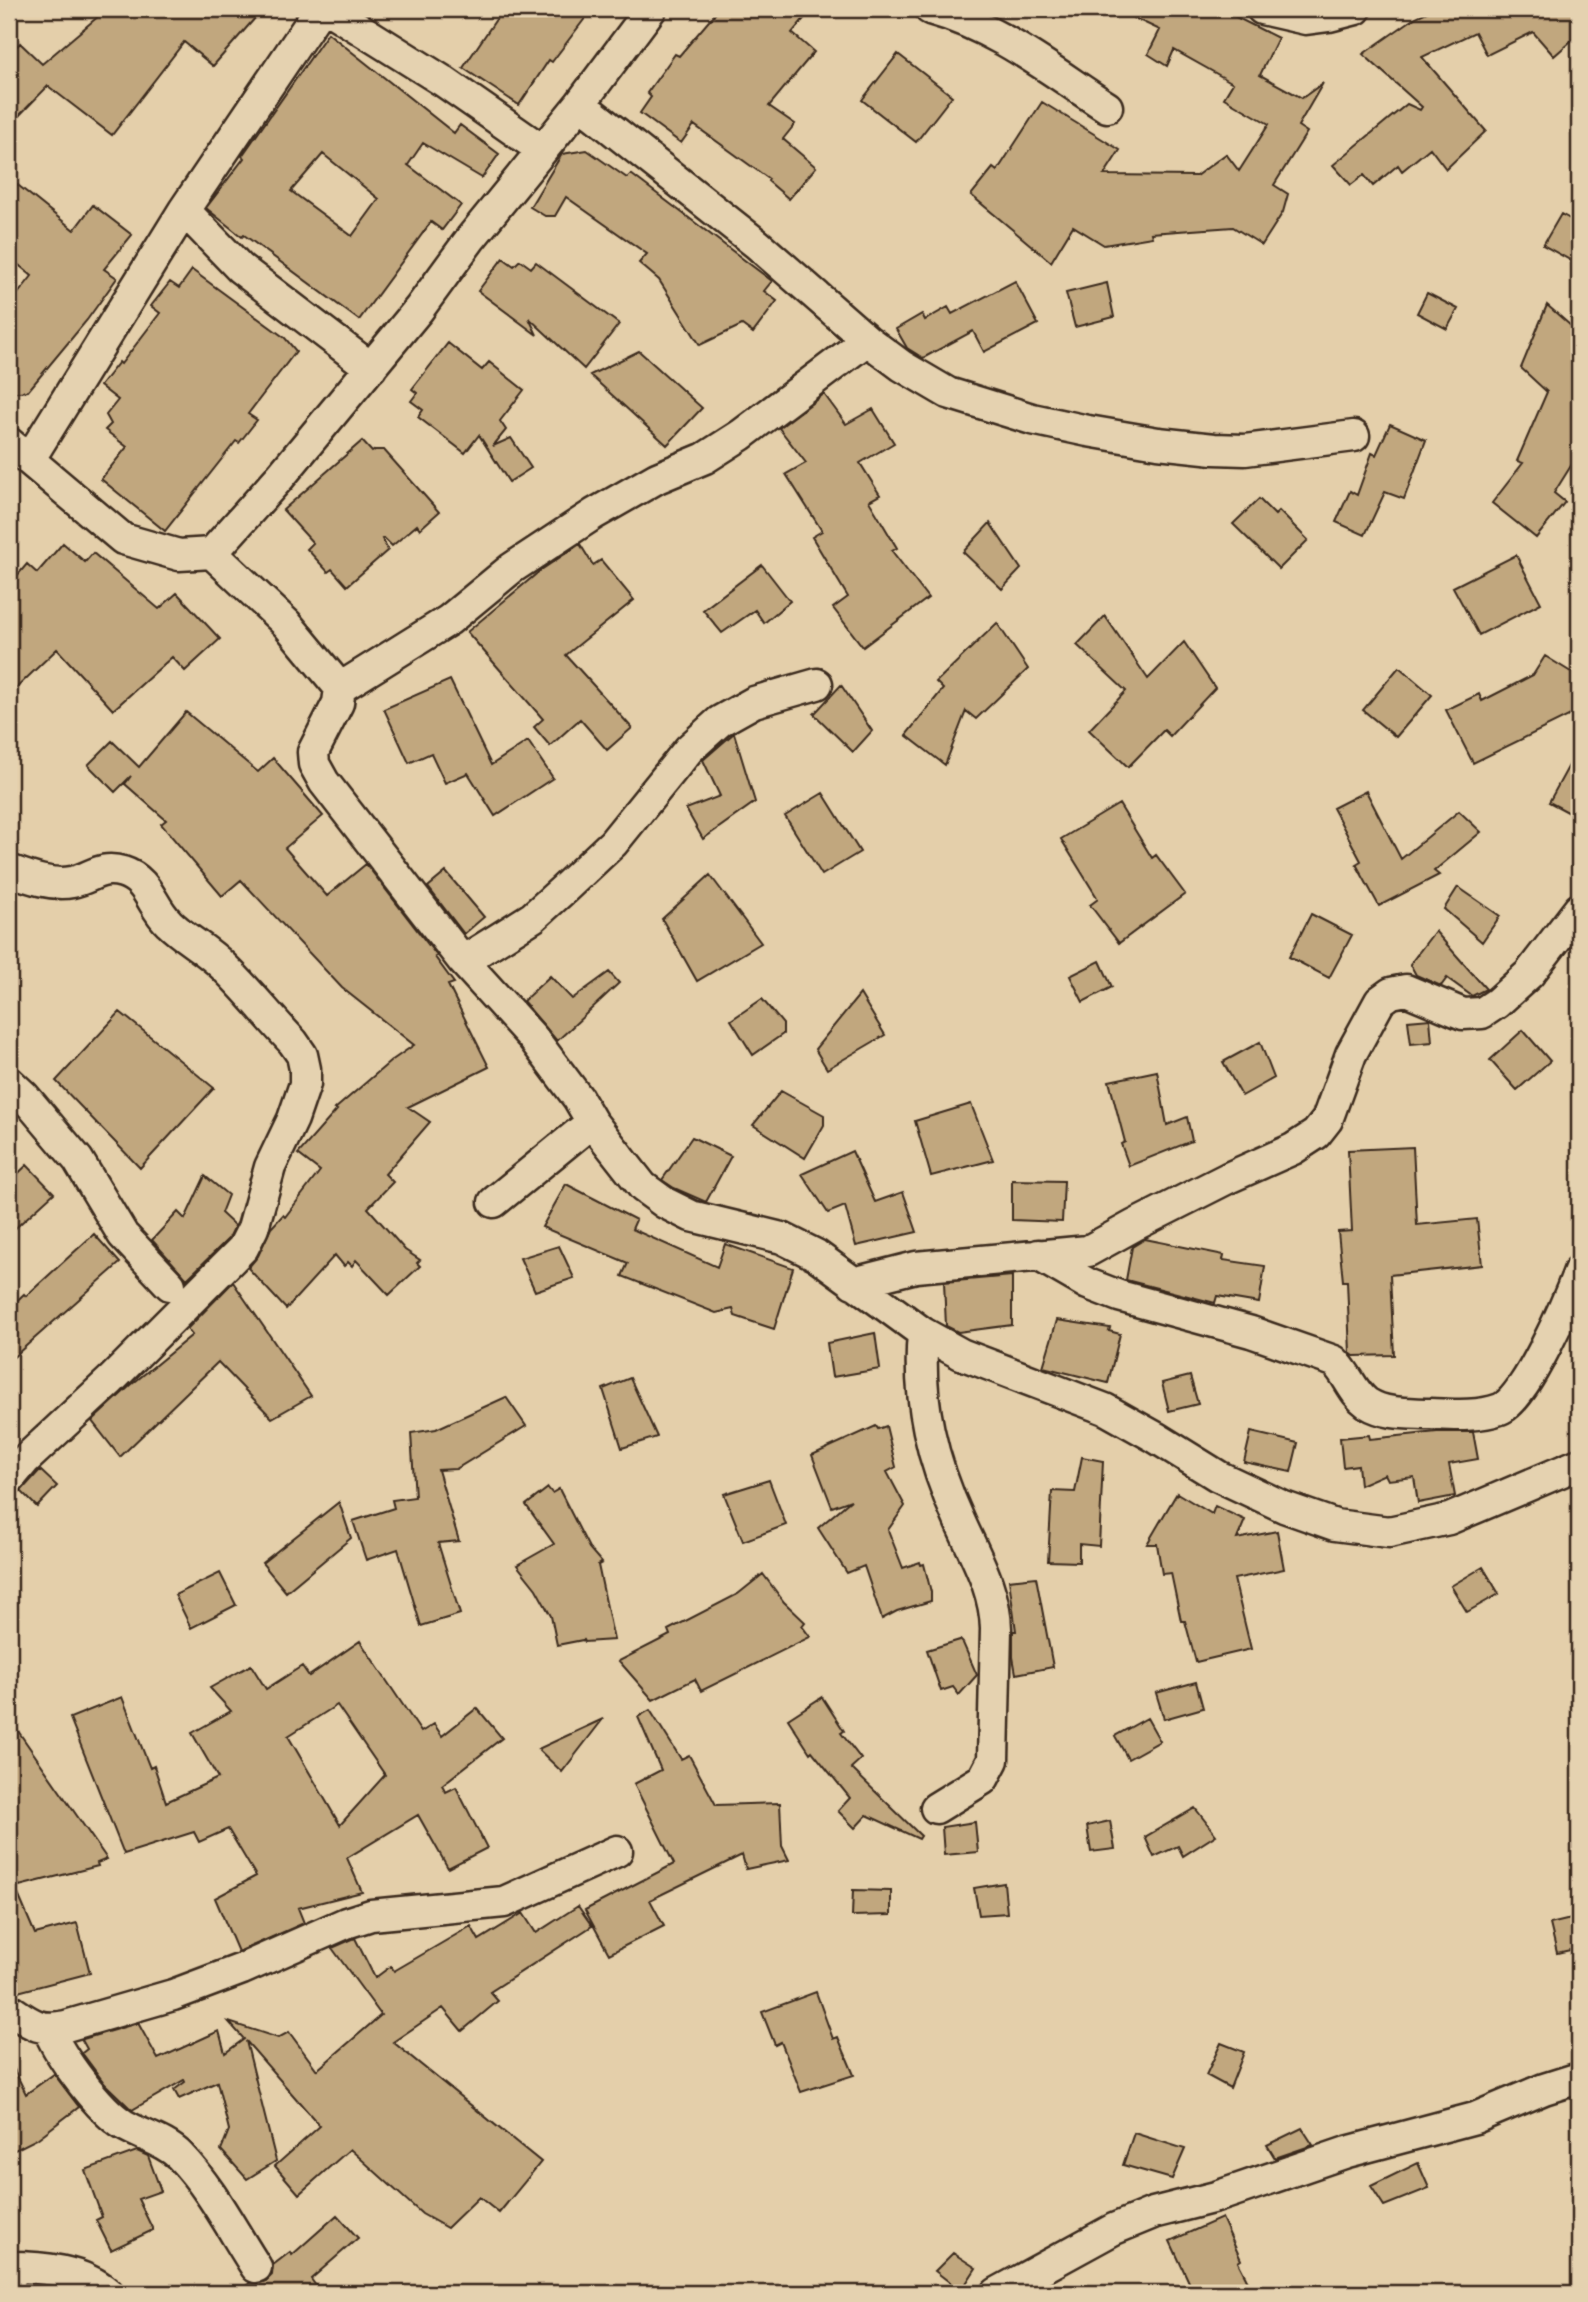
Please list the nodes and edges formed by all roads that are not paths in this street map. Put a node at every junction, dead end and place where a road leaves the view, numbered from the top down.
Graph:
1 (320, 9) edge
2 (328, 9) edge
3 (651, 9) edge
4 (930, 9) edge
5 (1262, 9) edge
6 (1356, 9) edge
7 (966, 13) edge
8 (580, 104) junction
9 (1107, 107) dead end
10 (542, 150) junction
11 (184, 210) junction
12 (867, 341) junction
13 (371, 368) junction
14 (1354, 436) dead end
15 (19, 452) edge
16 (212, 553) junction
17 (817, 684) dead end
18 (340, 688) junction
19 (9, 870) edge
20 (1579, 909) edge
21 (463, 961) junction
22 (9, 1082) edge
23 (592, 1122) junction
24 (494, 1202) dead end
25 (1038, 1255) junction
26 (1579, 1270) edge
27 (853, 1283) junction
28 (170, 1285) dead end
29 (923, 1333) junction
30 (1579, 1464) edge
31 (9, 1479) edge
32 (936, 1808) dead end
33 (617, 1851) dead end
34 (9, 2009) edge
35 (49, 2030) junction
36 (1579, 2078) edge
37 (256, 2267) dead end
38 (15, 2276) edge
39 (108, 2293) edge
40 (997, 2293) edge

1 - 11 street
2 - 10 street
3 - 8 street
4 - 7 street
5 - 6 street
7 - 9 street
8 - 10 street
8 - 12 street
10 - 13 street
11 - 13 street
11 - 15 street
12 - 14 street
12 - 18 street
13 - 16 street
15 - 16 street
16 - 18 street
17 - 21 street
18 - 21 street
19 - 31 street
20 - 25 street
21 - 23 street
22 - 28 street
23 - 24 street
23 - 27 street
25 - 26 street
25 - 27 street
27 - 29 street
29 - 30 street
29 - 32 street
33 - 35 street
34 - 35 street
35 - 37 street
36 - 40 street
38 - 39 street

